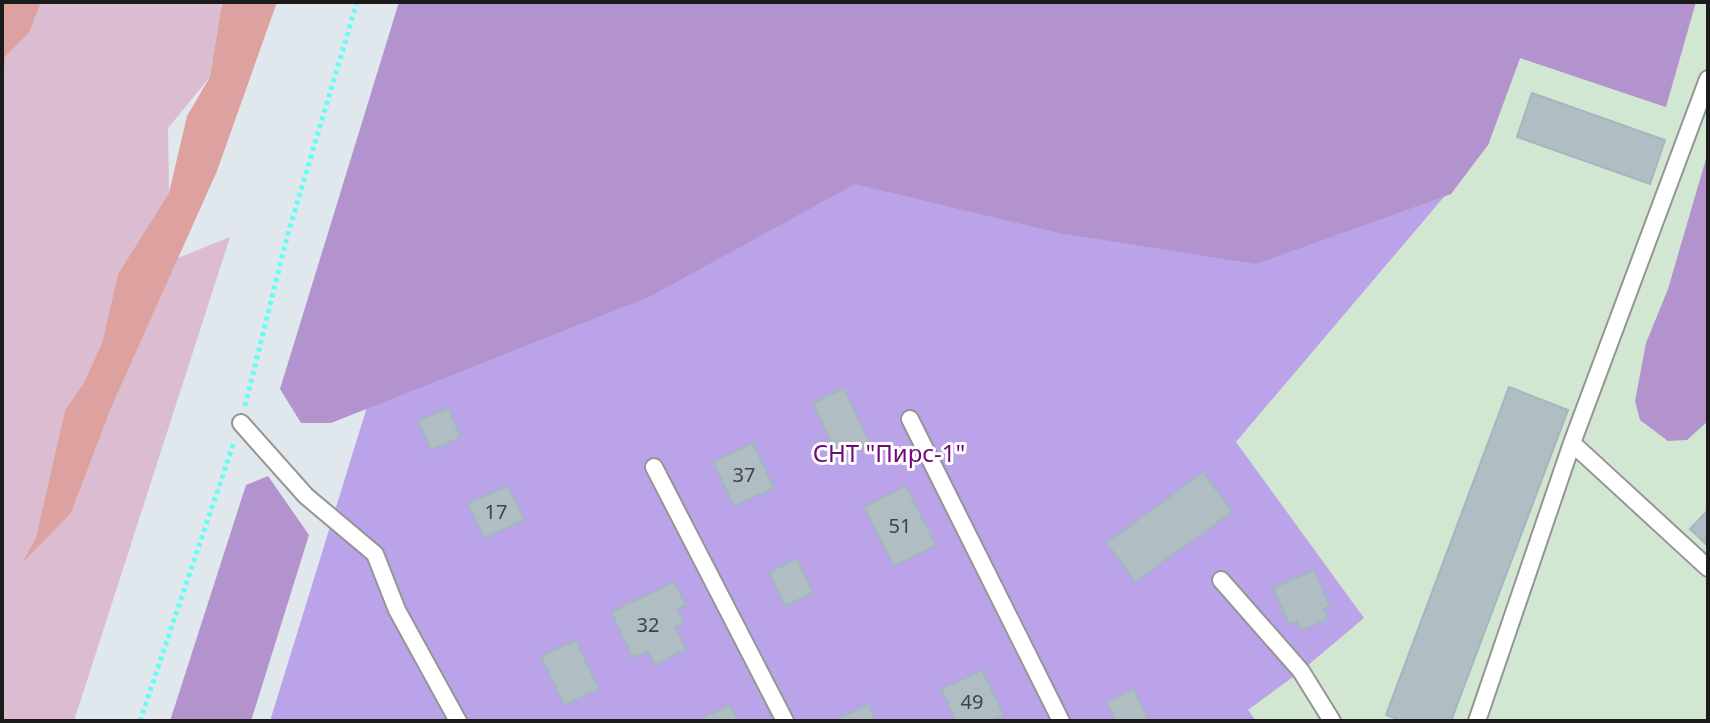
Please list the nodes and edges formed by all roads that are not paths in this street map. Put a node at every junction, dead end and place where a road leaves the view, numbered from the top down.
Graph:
1 (1707, 84) edge
2 (910, 419) dead end
3 (241, 423) road end
4 (1572, 443) junction
5 (654, 467) dead end
6 (1708, 568) edge
7 (1221, 580) dead end
8 (458, 721) edge
9 (785, 721) edge
10 (1061, 721) edge
11 (1332, 721) edge
12 (1477, 721) edge

1 - 4 lane
2 - 10 lane
3 - 8 lane
4 - 6 lane
4 - 12 lane
5 - 9 lane
7 - 11 lane

